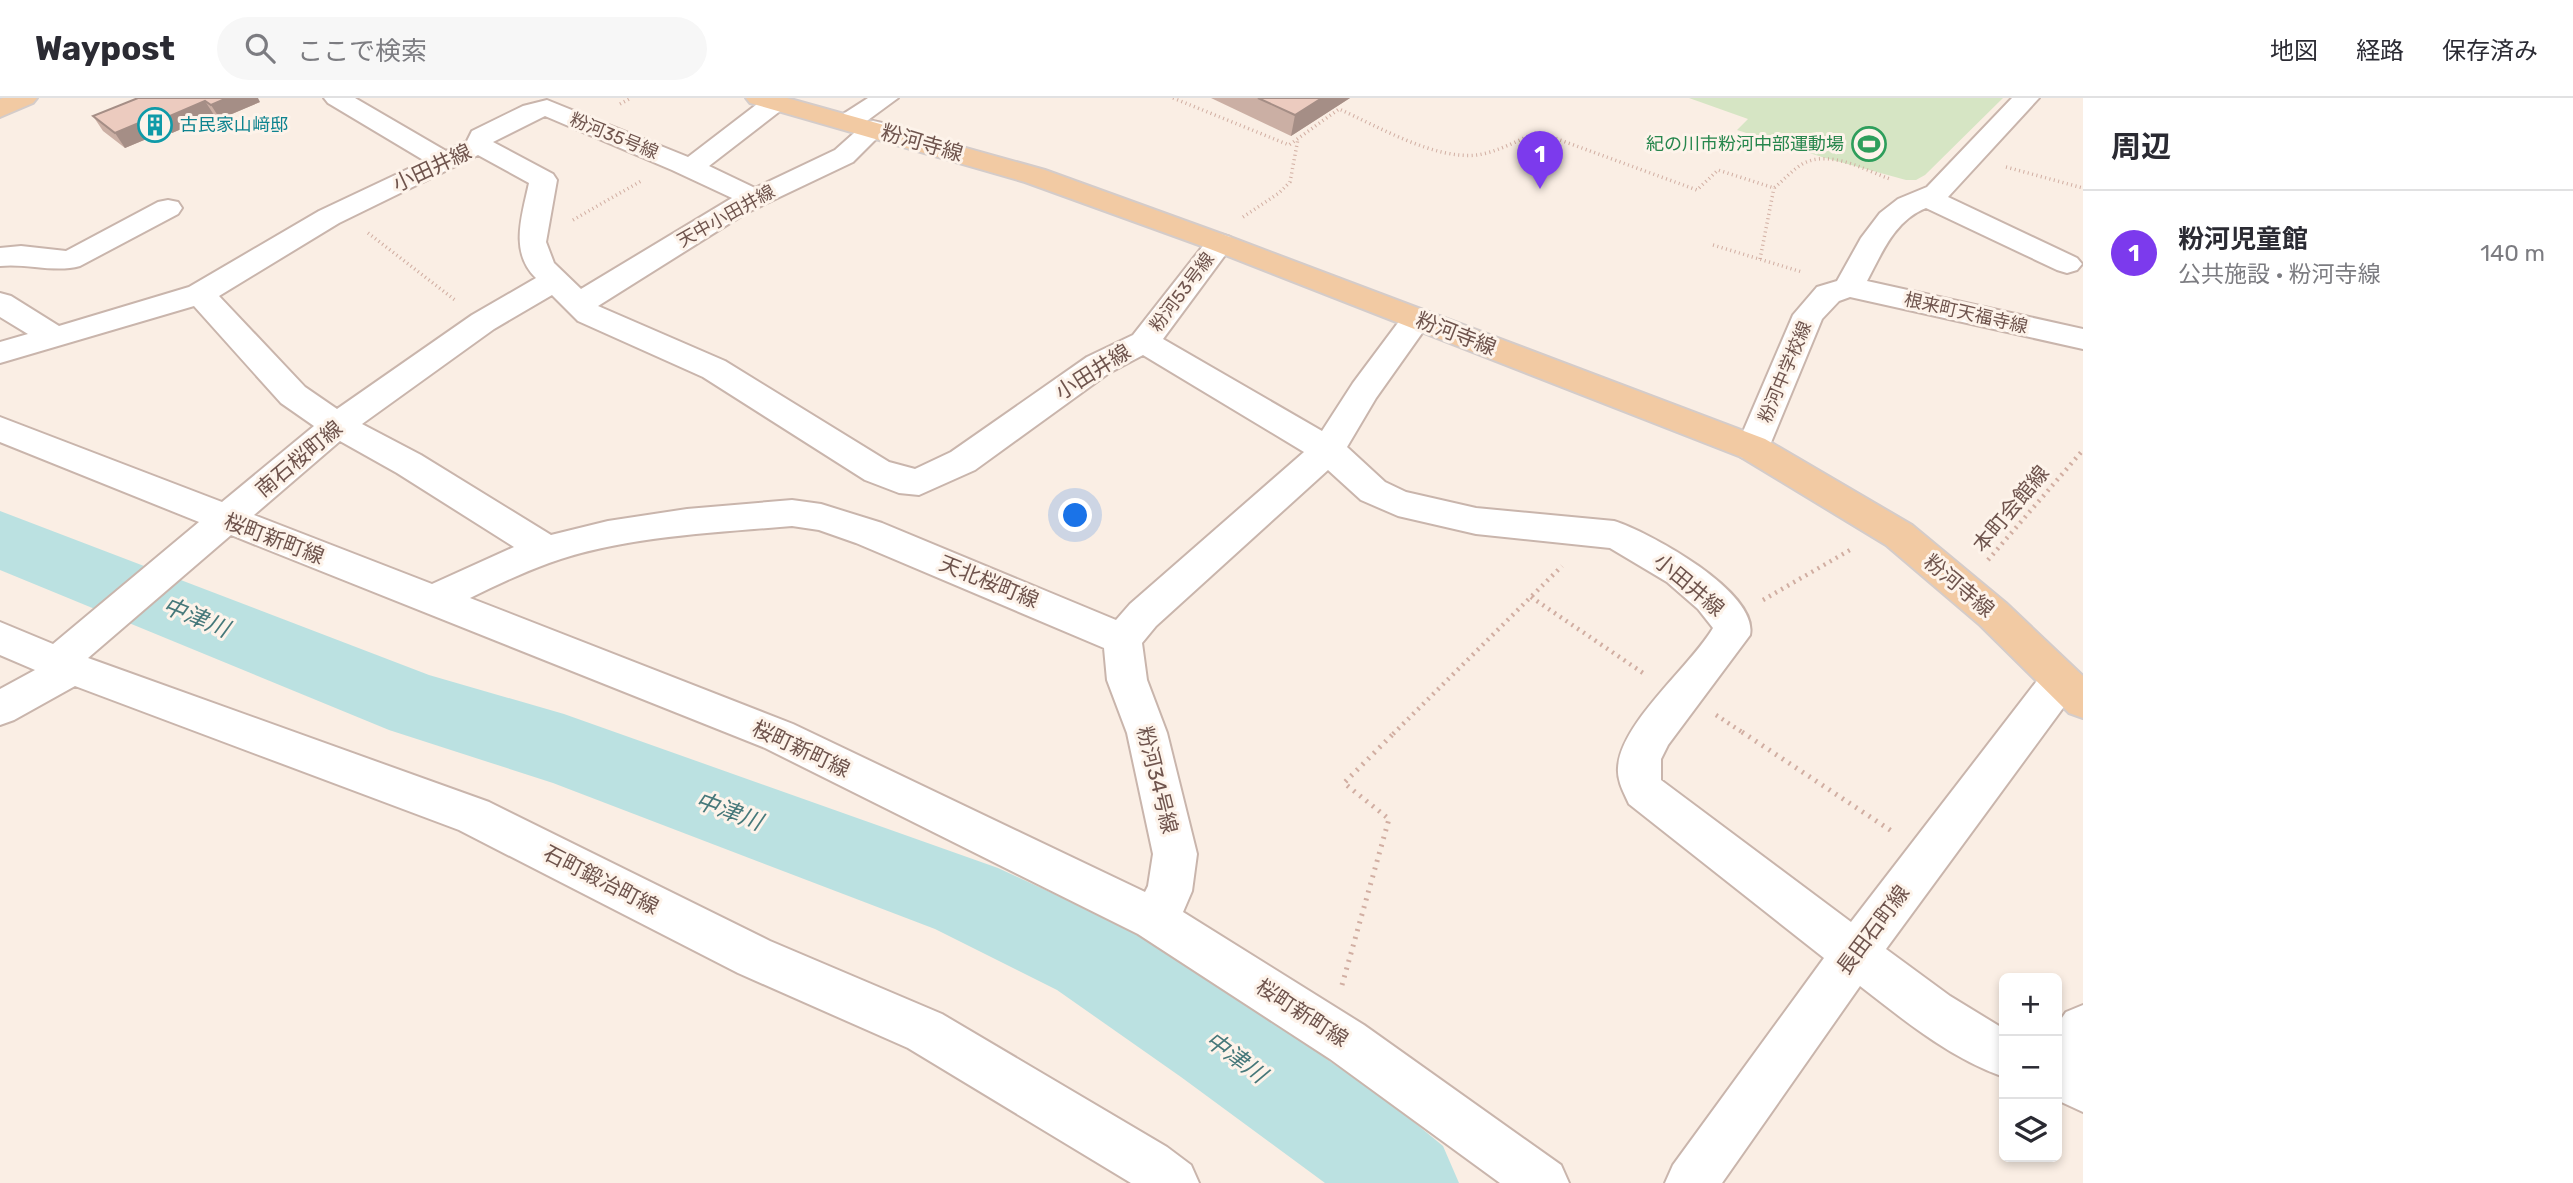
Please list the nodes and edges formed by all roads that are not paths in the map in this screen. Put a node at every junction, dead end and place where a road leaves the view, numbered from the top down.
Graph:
1 (24, 98) edge
2 (337, 98) edge
3 (885, 98) edge
4 (2026, 98) edge
5 (767, 101) edge
6 (0, 108) edge
7 (861, 126) junction
8 (479, 145) junction
9 (444, 161) junction
10 (683, 165) junction
11 (1930, 196) junction
12 (754, 198) junction
13 (168, 208) dead end
14 (1216, 242) junction
15 (0, 257) edge
16 (2067, 264) dead end
17 (1849, 287) junction
18 (566, 293) junction
19 (200, 294) junction
20 (0, 303) edge
21 (1417, 319) junction
22 (55, 337) junction
23 (2083, 339) edge
24 (1144, 341) junction
25 (0, 353) edge
26 (337, 425) junction
27 (0, 429) edge
28 (1753, 448) junction
29 (1328, 450) junction
30 (919, 482) junction
31 (219, 527) junction
32 (863, 531) junction
33 (547, 550) junction
34 (432, 601) junction
35 (0, 638) edge
36 (1122, 639) junction
37 (66, 658) junction
38 (2071, 691) edge
39 (0, 708) edge
40 (1154, 919) junction
41 (1854, 955) junction
42 (2083, 1029) edge
43 (1999, 1052) edge
44 (2062, 1060) edge
45 (2062, 1076) edge
46 (2083, 1087) edge
47 (1152, 1177) edge
48 (1543, 1183) edge
49 (1691, 1183) edge

1 - 6 main road
2 - 9 street
3 - 7 street
4 - 11 street
5 - 7 main road, 粉河寺線
5 - 10 street
7 - 12 street, 天中小田井線
7 - 14 main road, 粉河寺線
8 - 9 street, 小田井線
8 - 10 street, 粉河35号線
8 - 18 street, 小田井線
9 - 19 street, 小田井線
10 - 12 street, 粉河35号線
11 - 16 street
11 - 17 street
12 - 18 street, 天中小田井線
13 - 15 street
14 - 21 main road, 粉河寺線
14 - 24 street, 粉河53号線
17 - 23 street, 根来町天福寺線
17 - 28 street, 粉河中学校線
18 - 26 street, 南石桜町線
18 - 30 street, 小田井線
19 - 22 street, 小田井線
19 - 26 street
20 - 22 street
21 - 28 main road, 粉河寺線
21 - 29 street
22 - 25 street, 小田井線
24 - 29 street, 小田井線
24 - 30 street, 小田井線
26 - 31 street, 南石桜町線
26 - 33 street
27 - 31 street, 桜町新町線
28 - 38 main road, 粉河寺線
29 - 36 street
29 - 41 street, 小田井線
30 - 32 street
31 - 34 street, 桜町新町線
31 - 37 street, 南石桜町線
32 - 33 street, 天北桜町線
32 - 36 street, 天北桜町線
33 - 34 street, 天北桜町線
34 - 40 street, 桜町新町線
35 - 37 street, 石町鍛冶町線
36 - 40 street, 粉河34号線
37 - 39 street, 南石桜町線
37 - 47 street, 石町鍛冶町線
38 - 41 street, 長田石町線
40 - 48 street, 桜町新町線
41 - 43 street, 小田井線
41 - 49 street, 長田石町線
42 - 44 street
45 - 46 street

